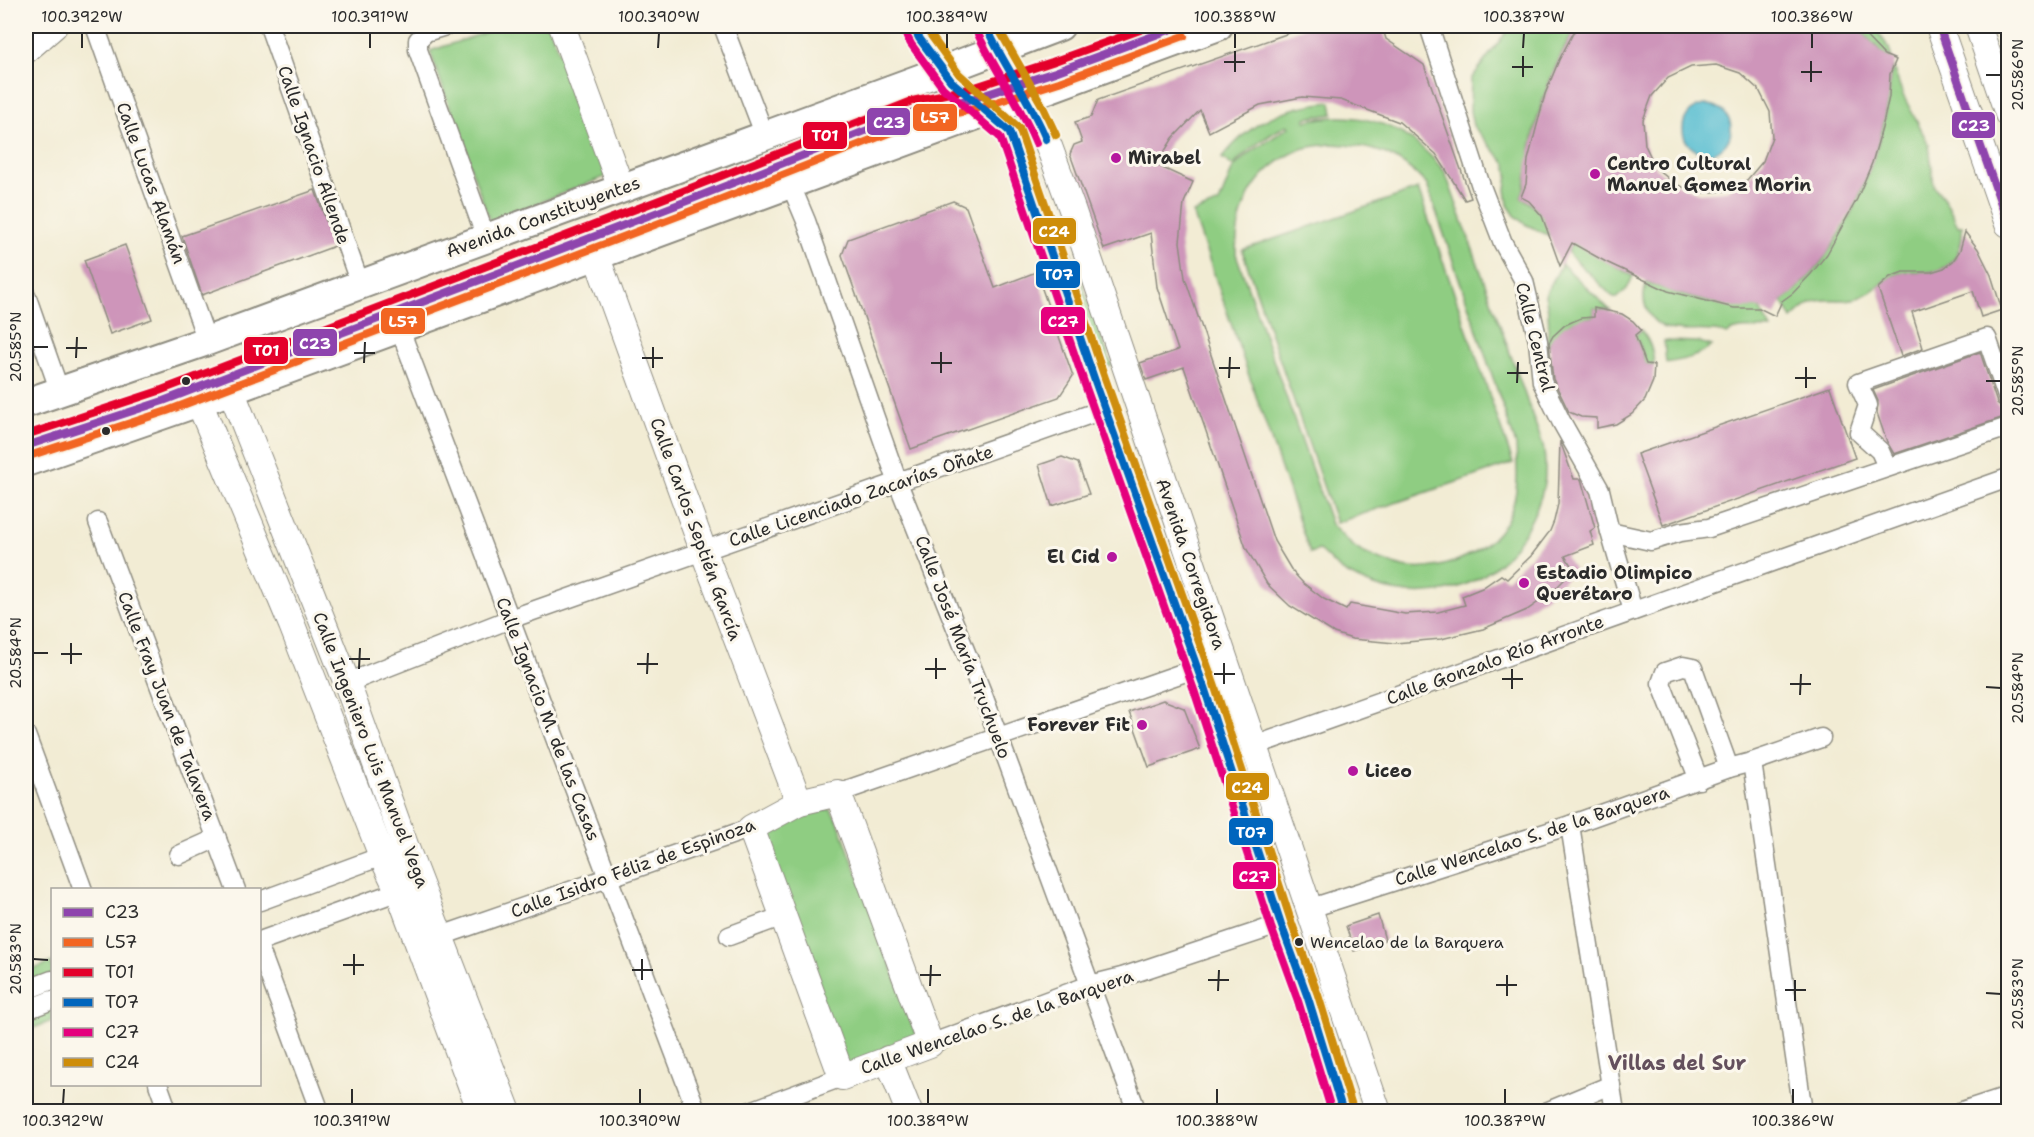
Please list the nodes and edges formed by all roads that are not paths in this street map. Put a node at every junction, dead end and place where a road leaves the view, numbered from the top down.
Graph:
1 (54, 26) edge
2 (95, 26) edge
3 (268, 26) edge
4 (446, 26) edge
5 (562, 26) edge
6 (723, 26) edge
7 (912, 26) edge
8 (1060, 26) edge
9 (1218, 26) edge
10 (1429, 26) edge
11 (1940, 26) edge
12 (1978, 26) edge
13 (991, 38) edge
14 (26, 50) edge
15 (944, 70) junction
16 (1025, 96) junction
17 (985, 111) junction
18 (2008, 114) edge
19 (765, 136) junction
20 (790, 183) junction
21 (621, 188) junction
22 (2008, 224) edge
23 (486, 238) junction
24 (596, 255) junction
25 (360, 284) junction
26 (26, 294) edge
27 (399, 327) junction
28 (207, 341) junction
29 (231, 390) junction
30 (60, 392) junction
31 (2008, 399) edge
32 (199, 402) junction
33 (26, 403) edge
34 (1105, 409) junction
35 (2008, 427) edge
36 (1884, 459) junction
37 (26, 462) edge
38 (2008, 478) edge
39 (898, 483) junction
40 (99, 522) dead end
41 (1610, 532) junction
42 (703, 550) junction
43 (306, 581) junction
44 (278, 592) junction
45 (1633, 611) junction
46 (510, 619) junction
47 (1197, 668) junction
48 (347, 683) junction
49 (26, 735) edge
50 (999, 737) junction
51 (1821, 738) dead end
52 (1254, 746) junction
53 (1752, 762) junction
54 (1729, 768) junction
55 (1699, 780) junction
56 (838, 793) junction
57 (798, 802) junction
58 (1570, 825) junction
59 (750, 828) junction
60 (217, 838) junction
61 (394, 852) junction
62 (179, 855) dead end
63 (609, 878) junction
64 (410, 887) junction
65 (82, 888) edge
66 (235, 888) edge
67 (261, 901) edge
68 (1311, 908) junction
69 (783, 916) junction
70 (1281, 924) junction
71 (441, 936) junction
72 (729, 936) dead end
73 (261, 941) edge
74 (261, 953) edge
75 (51, 980) edge
76 (1090, 985) junction
77 (26, 990) edge
78 (51, 1000) edge
79 (26, 1010) edge
80 (930, 1044) junction
81 (888, 1059) junction
82 (842, 1077) junction
83 (1611, 1085) junction
84 (159, 1086) edge
85 (2008, 1096) edge
86 (168, 1112) edge
87 (320, 1112) edge
88 (481, 1112) edge
89 (508, 1112) edge
90 (697, 1112) edge
91 (748, 1112) edge
92 (909, 1112) edge
93 (1137, 1112) edge
94 (1343, 1112) edge
95 (1378, 1112) edge
96 (1546, 1112) edge
97 (1615, 1112) edge
98 (1803, 1112) edge
99 (1959, 1112) edge

1 - 14 main road
2 - 28 street, Calle Lucas Alamán
3 - 25 street, Calle Ignacio Allende
4 - 23 street
5 - 21 main road
6 - 19 street
7 - 15 main road, Avenida Corregidora
8 - 13 main road, Avenida Constituyentes
9 - 16 main road
10 - 41 street, Calle Central
11 - 22 main road
12 - 18 main road
13 - 15 main road, Avenida Constituyentes
13 - 16 main road, Avenida Corregidora
15 - 17 main road, Avenida Corregidora
15 - 19 main road, Avenida Constituyentes
16 - 17 main road
16 - 52 main road, Avenida Corregidora
17 - 20 main road
17 - 34 main road, Avenida Corregidora
19 - 21 main road, Avenida Constituyentes
20 - 24 main road
20 - 39 street, Calle José María Truchuelo
21 - 23 main road, Avenida Constituyentes
23 - 25 main road, Avenida Constituyentes
24 - 27 main road
24 - 42 main road, Calle Carlos Septién García
25 - 28 main road, Avenida Constituyentes
26 - 30 street
27 - 29 main road
27 - 46 street, Calle Ignacio M. de las Casas
28 - 30 main road, Avenida Constituyentes
29 - 32 main road
29 - 43 main road, Calle Ingeniero Luis Manuel Vega
30 - 33 main road, Avenida Constituyentes
31 - 36 street
32 - 37 main road
32 - 44 main road, Calle Ingeniero Luis Manuel Vega
34 - 39 street, Calle Licenciado Zacarías Oñate
34 - 47 main road, Avenida Corregidora
35 - 36 street
36 - 41 street
38 - 45 street, Calle Gonzalo Río Arronte
39 - 42 street, Calle Licenciado Zacarías Oñate
39 - 50 street, Calle José María Truchuelo
40 - 60 street, Calle Fray Juan de Talavera
41 - 45 street, Calle Central
42 - 46 street, Calle Licenciado Zacarías Oñate
42 - 57 main road, Calle Carlos Septién García
43 - 44 main road
43 - 48 main road, Calle Ingeniero Luis Manuel Vega
44 - 61 main road, Calle Ingeniero Luis Manuel Vega
45 - 52 street, Calle Gonzalo Río Arronte
46 - 48 street, Calle Licenciado Zacarías Oñate
46 - 63 street, Calle Ignacio M. de las Casas
47 - 50 street, Calle Isidro Féliz de Espinoza
47 - 70 main road, Avenida Corregidora
48 - 61 main road, Calle Ingeniero Luis Manuel Vega
49 - 65 street
50 - 56 street, Calle Isidro Féliz de Espinoza
50 - 76 street, Calle José María Truchuelo
51 - 53 street, Calle Wencelao S. de la Barquera
52 - 68 main road, Avenida Corregidora
53 - 54 street, Calle Wencelao S. de la Barquera
53 - 98 street
54 - 55 street, Calle Wencelao S. de la Barquera
54 - 55 street
55 - 58 street, Calle Wencelao S. de la Barquera
56 - 57 main road, Calle Isidro Féliz de Espinoza
56 - 80 main road
57 - 59 main road, Calle Isidro Féliz de Espinoza
58 - 68 street, Calle Wencelao S. de la Barquera
58 - 83 street
59 - 63 street, Calle Isidro Féliz de Espinoza
59 - 69 main road
60 - 62 street
60 - 66 street, Calle Fray Juan de Talavera
61 - 64 main road, Calle Ingeniero Luis Manuel Vega
61 - 67 street
63 - 71 street, Calle Isidro Féliz de Espinoza
63 - 90 street, Calle Ignacio M. de las Casas
64 - 71 main road, Calle Ingeniero Luis Manuel Vega
64 - 73 street
64 - 88 main road, Calle Ingeniero Luis Manuel Vega
68 - 95 main road, Avenida Corregidora
69 - 72 street
69 - 82 main road
70 - 76 street, Calle Wencelao S. de la Barquera
70 - 94 main road, Avenida Corregidora
71 - 89 main road, Calle Ingeniero Luis Manuel Vega
74 - 87 street
75 - 77 street
76 - 80 street, Calle Wencelao S. de la Barquera
76 - 93 street, Calle José María Truchuelo
78 - 79 street
80 - 81 main road, Calle Wencelao S. de la Barquera
81 - 82 main road, Calle Wencelao S. de la Barquera
81 - 92 main road
82 - 91 street, Calle Wencelao S. de la Barquera
83 - 96 street
83 - 97 street
84 - 86 street
85 - 99 street

